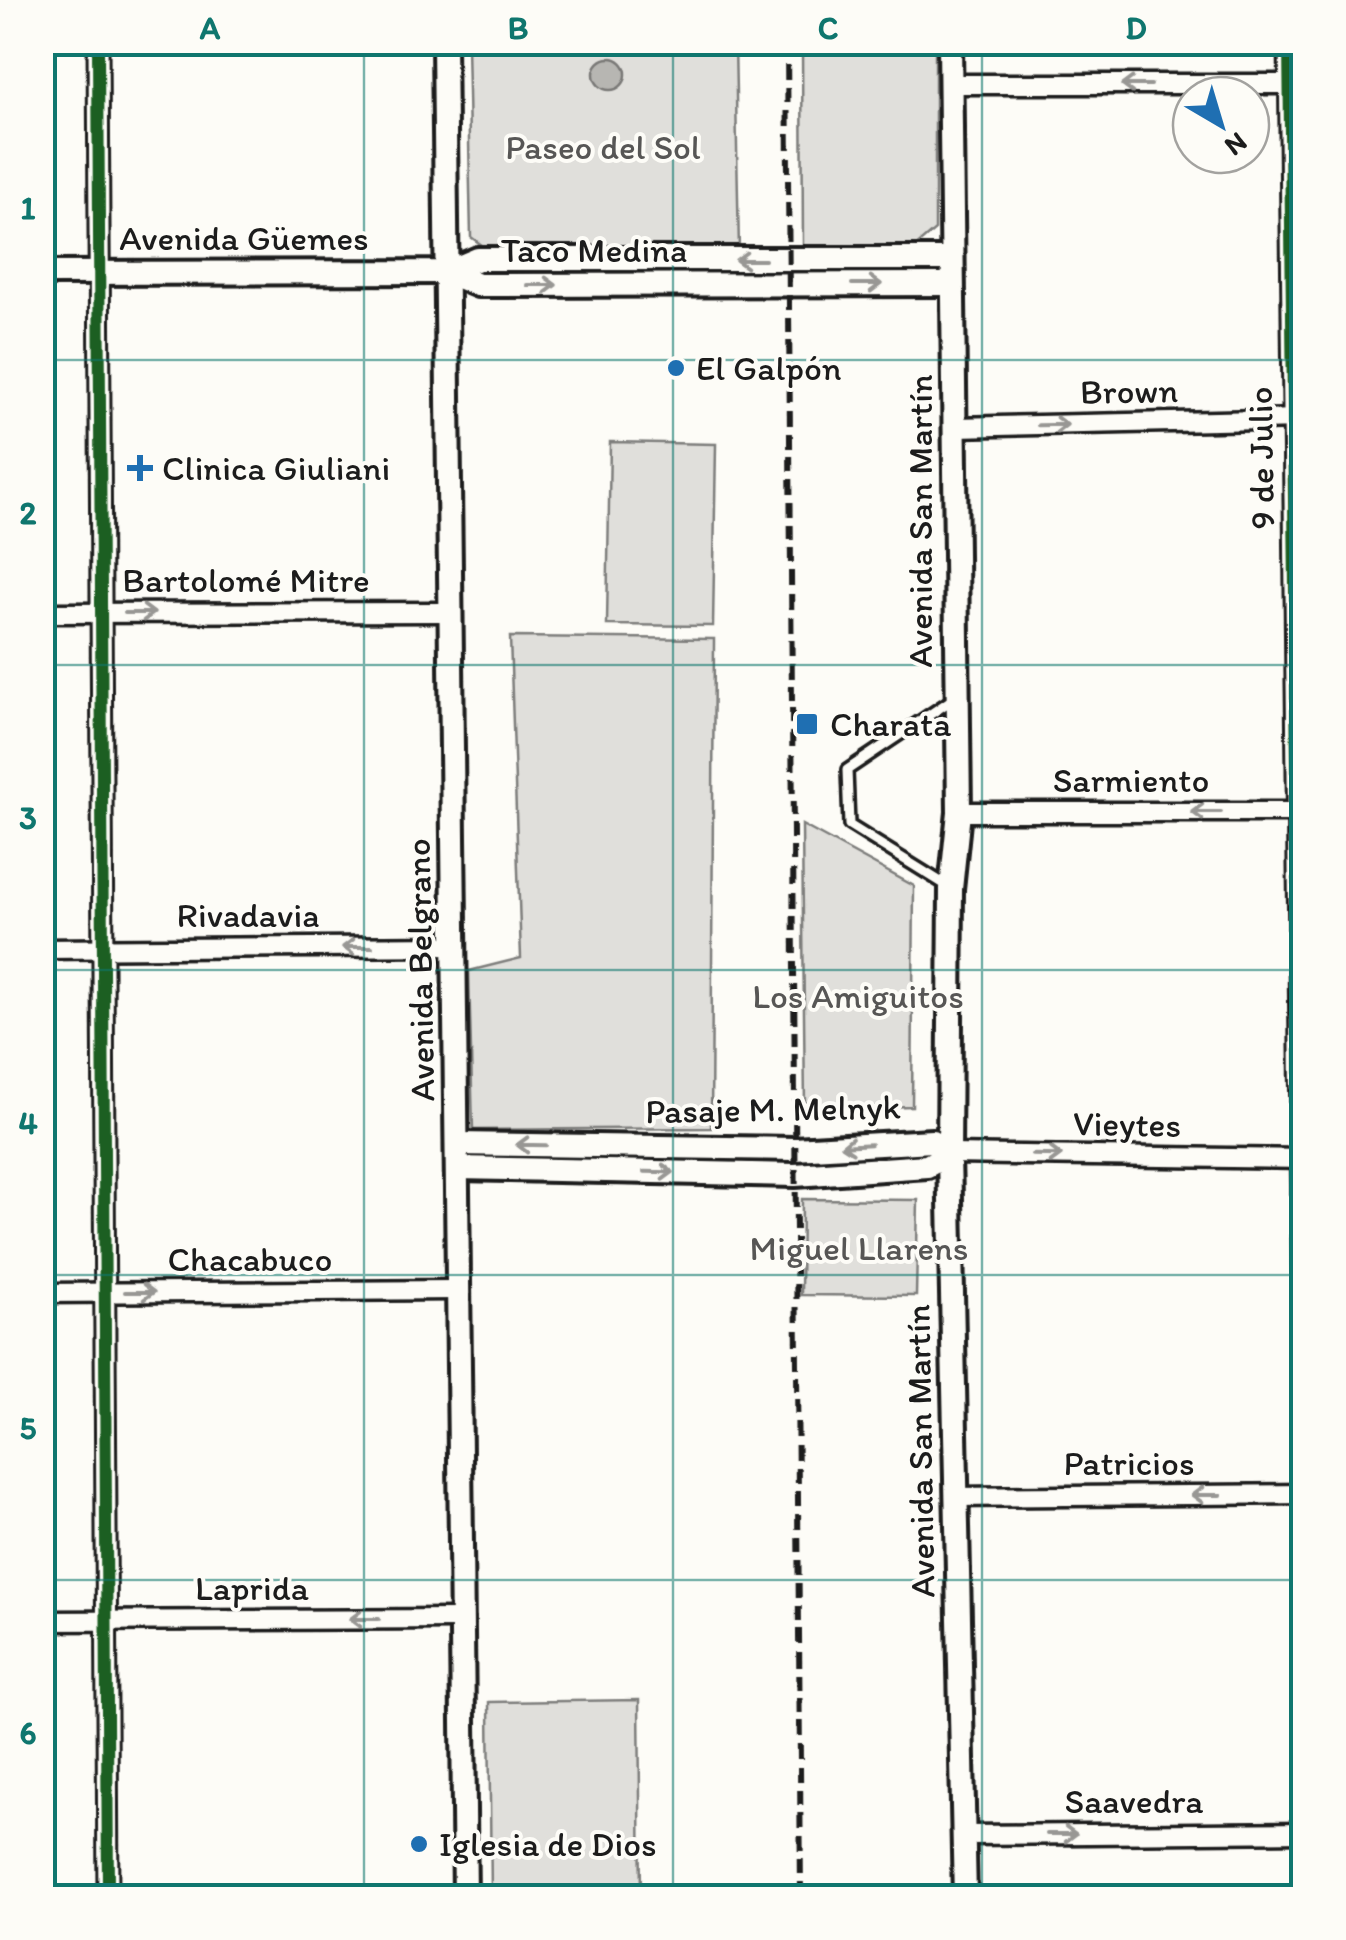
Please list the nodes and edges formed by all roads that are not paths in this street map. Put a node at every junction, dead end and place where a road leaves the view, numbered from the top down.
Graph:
1 (98, 42) edge
2 (444, 42) edge
3 (950, 42) edge
4 (1289, 42) edge
5 (951, 84) junction
6 (1296, 85) edge
7 (952, 259) junction
8 (447, 272) junction
9 (42, 273) edge
10 (99, 274) junction
11 (952, 284) junction
12 (1298, 419) edge
13 (956, 427) junction
14 (450, 612) junction
15 (42, 613) edge
16 (101, 613) junction
17 (956, 697) junction
18 (959, 812) junction
19 (1300, 812) edge
20 (951, 889) junction
21 (454, 946) junction
22 (42, 949) edge
23 (103, 949) junction
24 (949, 1154) junction
25 (457, 1156) junction
26 (1302, 1159) edge
27 (458, 1290) junction
28 (42, 1292) edge
29 (105, 1292) junction
30 (1304, 1412) edge
31 (1304, 1494) edge
32 (955, 1497) junction
33 (462, 1619) junction
34 (42, 1621) edge
35 (107, 1621) junction
36 (1304, 1832) edge
37 (964, 1835) junction
38 (108, 1898) edge
39 (465, 1898) edge
40 (965, 1898) edge

1 - 10 street
2 - 8 main road, Avenida Belgrano
3 - 5 main road, Avenida San Martín
4 - 6 street, 9 de Julio
6 -> 5 street
5 - 7 main road, Avenida San Martín
6 - 12 street, 9 de Julio
7 -> 8 main road, Taco Medina
7 - 11 main road, Avenida San Martín
8 - 10 main road, Avenida Güemes
8 -> 11 main road, Taco Medina
8 - 14 main road, Avenida Belgrano
9 - 10 main road, Avenida Güemes
10 - 16 street
11 - 13 main road, Avenida San Martín
13 -> 12 street, Brown
12 - 19 street, 9 de Julio
13 - 17 main road, Avenida San Martín
16 -> 14 street, Bartolomé Mitre
14 - 21 main road, Avenida Belgrano
15 - 16 street, Bartolomé Mitre
16 - 23 street
17 - 18 main road, Avenida San Martín
17 - 20 lane
19 -> 18 street, Sarmiento
18 - 20 main road, Avenida San Martín
19 - 26 street, 9 de Julio
20 - 24 main road, Avenida San Martín
21 -> 23 street, Rivadavia
21 - 25 main road, Avenida Belgrano
22 - 23 street, Rivadavia
23 - 29 street
24 - 25 main road, Pasaje M. Melnyk
24 -> 26 street, Vieytes
24 - 32 main road, Avenida San Martín
25 - 27 main road, Avenida Belgrano
26 - 30 street, 9 de Julio
29 -> 27 street, Chacabuco
27 - 33 main road, Avenida Belgrano
28 - 29 street, Chacabuco
29 - 35 street
31 -> 32 street, Patricios
32 - 37 main road, Avenida San Martín
33 -> 35 street, Laprida
33 - 39 main road, Avenida Belgrano
34 - 35 street, Laprida
35 - 38 street
37 -> 36 street, Saavedra
37 - 40 main road, Avenida San Martín

